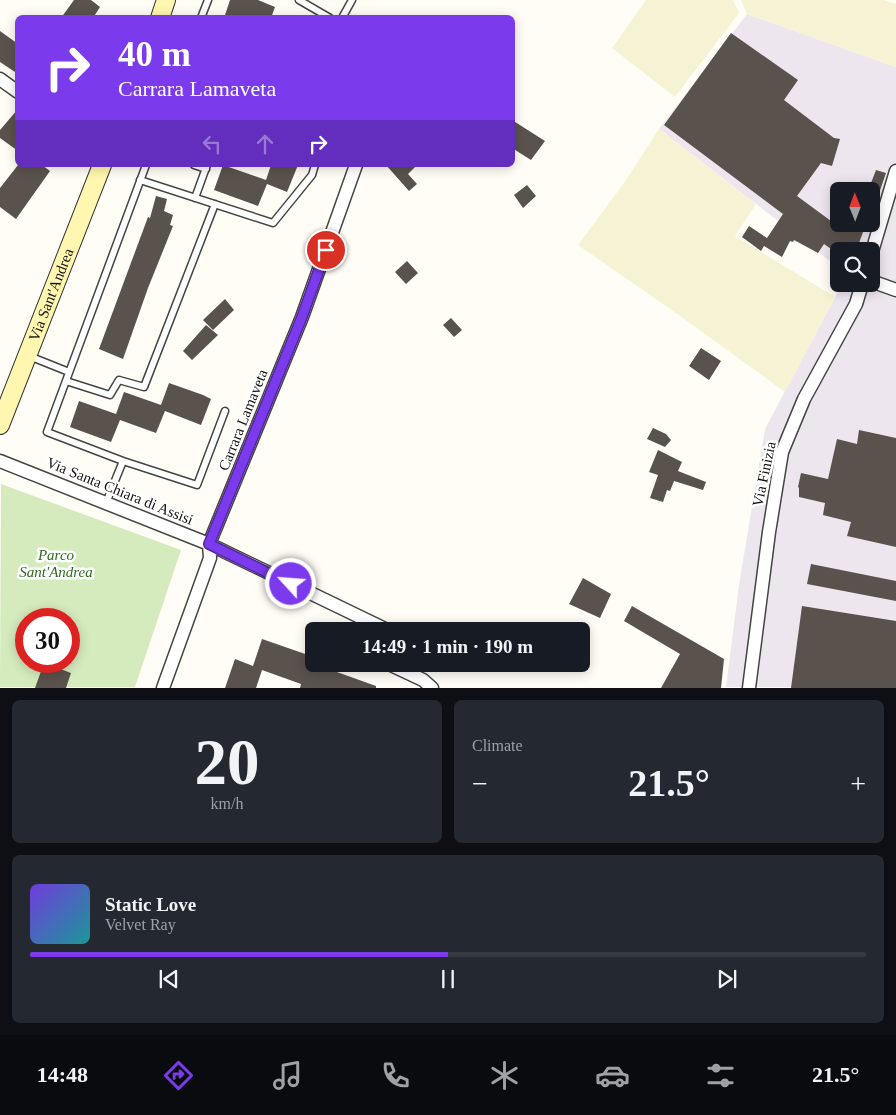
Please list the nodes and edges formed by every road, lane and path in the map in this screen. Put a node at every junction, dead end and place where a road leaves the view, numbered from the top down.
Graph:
1 (208, 0) edge
2 (299, 0) edge
3 (352, 0) edge
4 (202, 15) edge
5 (325, 15) edge
6 (344, 15) edge
7 (0, 79) edge
8 (15, 90) edge
9 (101, 167) edge
10 (145, 167) edge
11 (207, 167) edge
12 (314, 167) edge
13 (355, 167) edge
14 (896, 171) edge
15 (140, 180) junction
16 (196, 198) junction
17 (214, 204) junction
18 (875, 242) edge
19 (880, 284) edge
20 (896, 290) edge
21 (860, 292) edge
22 (28, 355) junction
23 (69, 372) junction
24 (66, 381) junction
25 (225, 411) dead end
26 (0, 426) edge
27 (0, 461) edge
28 (124, 461) junction
29 (106, 502) junction
30 (209, 544) junction
31 (370, 622) edge
32 (406, 672) edge
33 (163, 688) edge
34 (432, 688) edge
35 (749, 688) edge

1 - 4 lane
2 - 5 lane
3 - 6 lane
7 - 8 street
9 - 22 street, Via Sant'Andrea
10 - 15 lane
11 - 16 lane
12 - 17 lane
13 - 30 street, Carrara Lamaveta
14 - 18 street
15 - 16 lane
15 - 23 lane
16 - 17 lane
17 - 24 lane
19 - 20 street
21 - 35 street, Via Finizia
22 - 23 lane
22 - 26 street, Via Sant'Andrea
23 - 24 lane
24 - 28 lane
25 - 28 lane
27 - 29 street, Via Santa Chiara di Assisi
28 - 29 lane
29 - 30 street, Via Santa Chiara di Assisi
30 - 31 street, Via Santa Chiara di Assisi
30 - 33 street, Carrara Lamaveta
32 - 34 street

